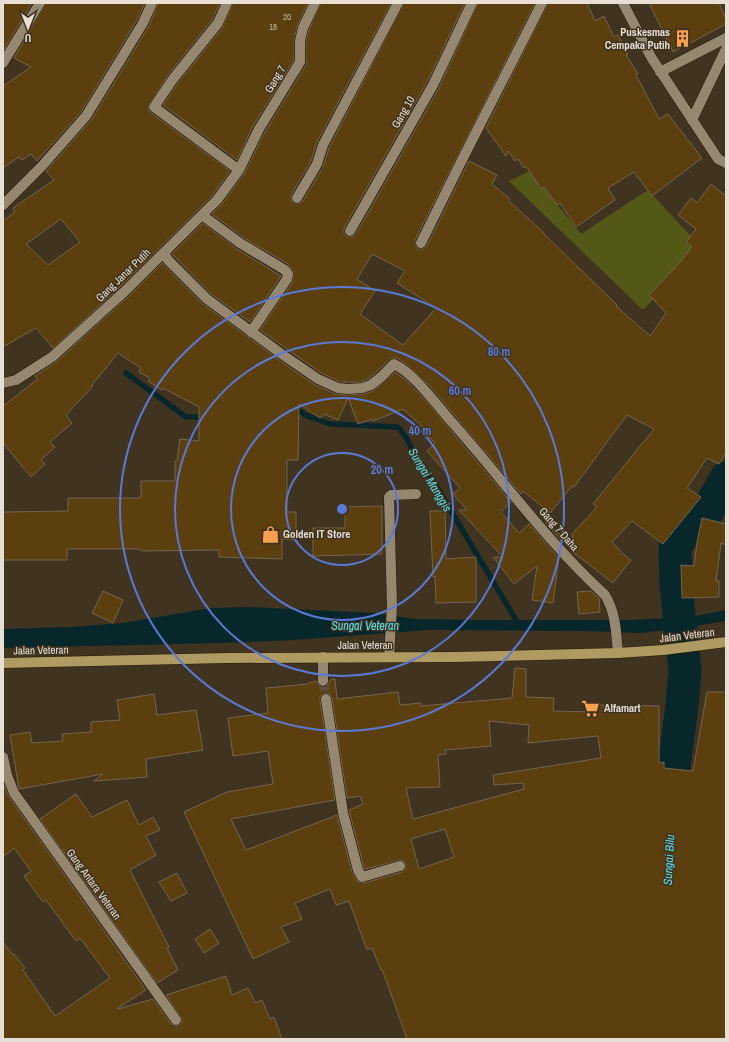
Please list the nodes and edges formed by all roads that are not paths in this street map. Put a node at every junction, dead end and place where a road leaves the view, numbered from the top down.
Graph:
1 (40, 3) edge
2 (152, 3) edge
3 (227, 3) edge
4 (315, 3) edge
5 (398, 3) edge
6 (472, 3) edge
7 (542, 3) edge
8 (623, 3) edge
9 (726, 38) edge
10 (726, 49) edge
11 (3, 63) edge
12 (660, 72) junction
13 (692, 120) junction
14 (726, 163) edge
15 (240, 167) junction
16 (297, 198) dead end
17 (3, 205) edge
18 (202, 215) junction
19 (350, 231) dead end
20 (421, 243) dead end
21 (164, 253) junction
22 (251, 332) junction
23 (3, 383) edge
24 (416, 494) dead end
25 (726, 642) edge
26 (618, 653) junction
27 (323, 657) junction
28 (389, 657) junction
29 (3, 663) edge
30 (323, 681) tunnel mouth
31 (326, 700) tunnel mouth
32 (3, 757) edge
33 (400, 866) dead end
34 (176, 1020) dead end

1 - 11 street
2 - 17 street
3 - 15 street
4 - 15 street, Gang 7
5 - 16 street
6 - 19 street, Gang 10
7 - 20 street
8 - 12 street
9 - 12 street
10 - 13 street
12 - 13 street
13 - 14 street
15 - 18 street, Gang Janar Putih
18 - 21 street, Gang Janar Putih
18 - 22 street
21 - 22 street
21 - 23 street, Gang Janar Putih
22 - 26 street, Gang 7 Daha
24 - 28 street
25 - 26 main road, Jalan Veteran
26 - 28 main road, Jalan Veteran
27 - 28 main road, Jalan Veteran
27 - 29 main road, Jalan Veteran
27 - 30 street
31 - 33 street
32 - 34 street, Gang Antara Veteran

